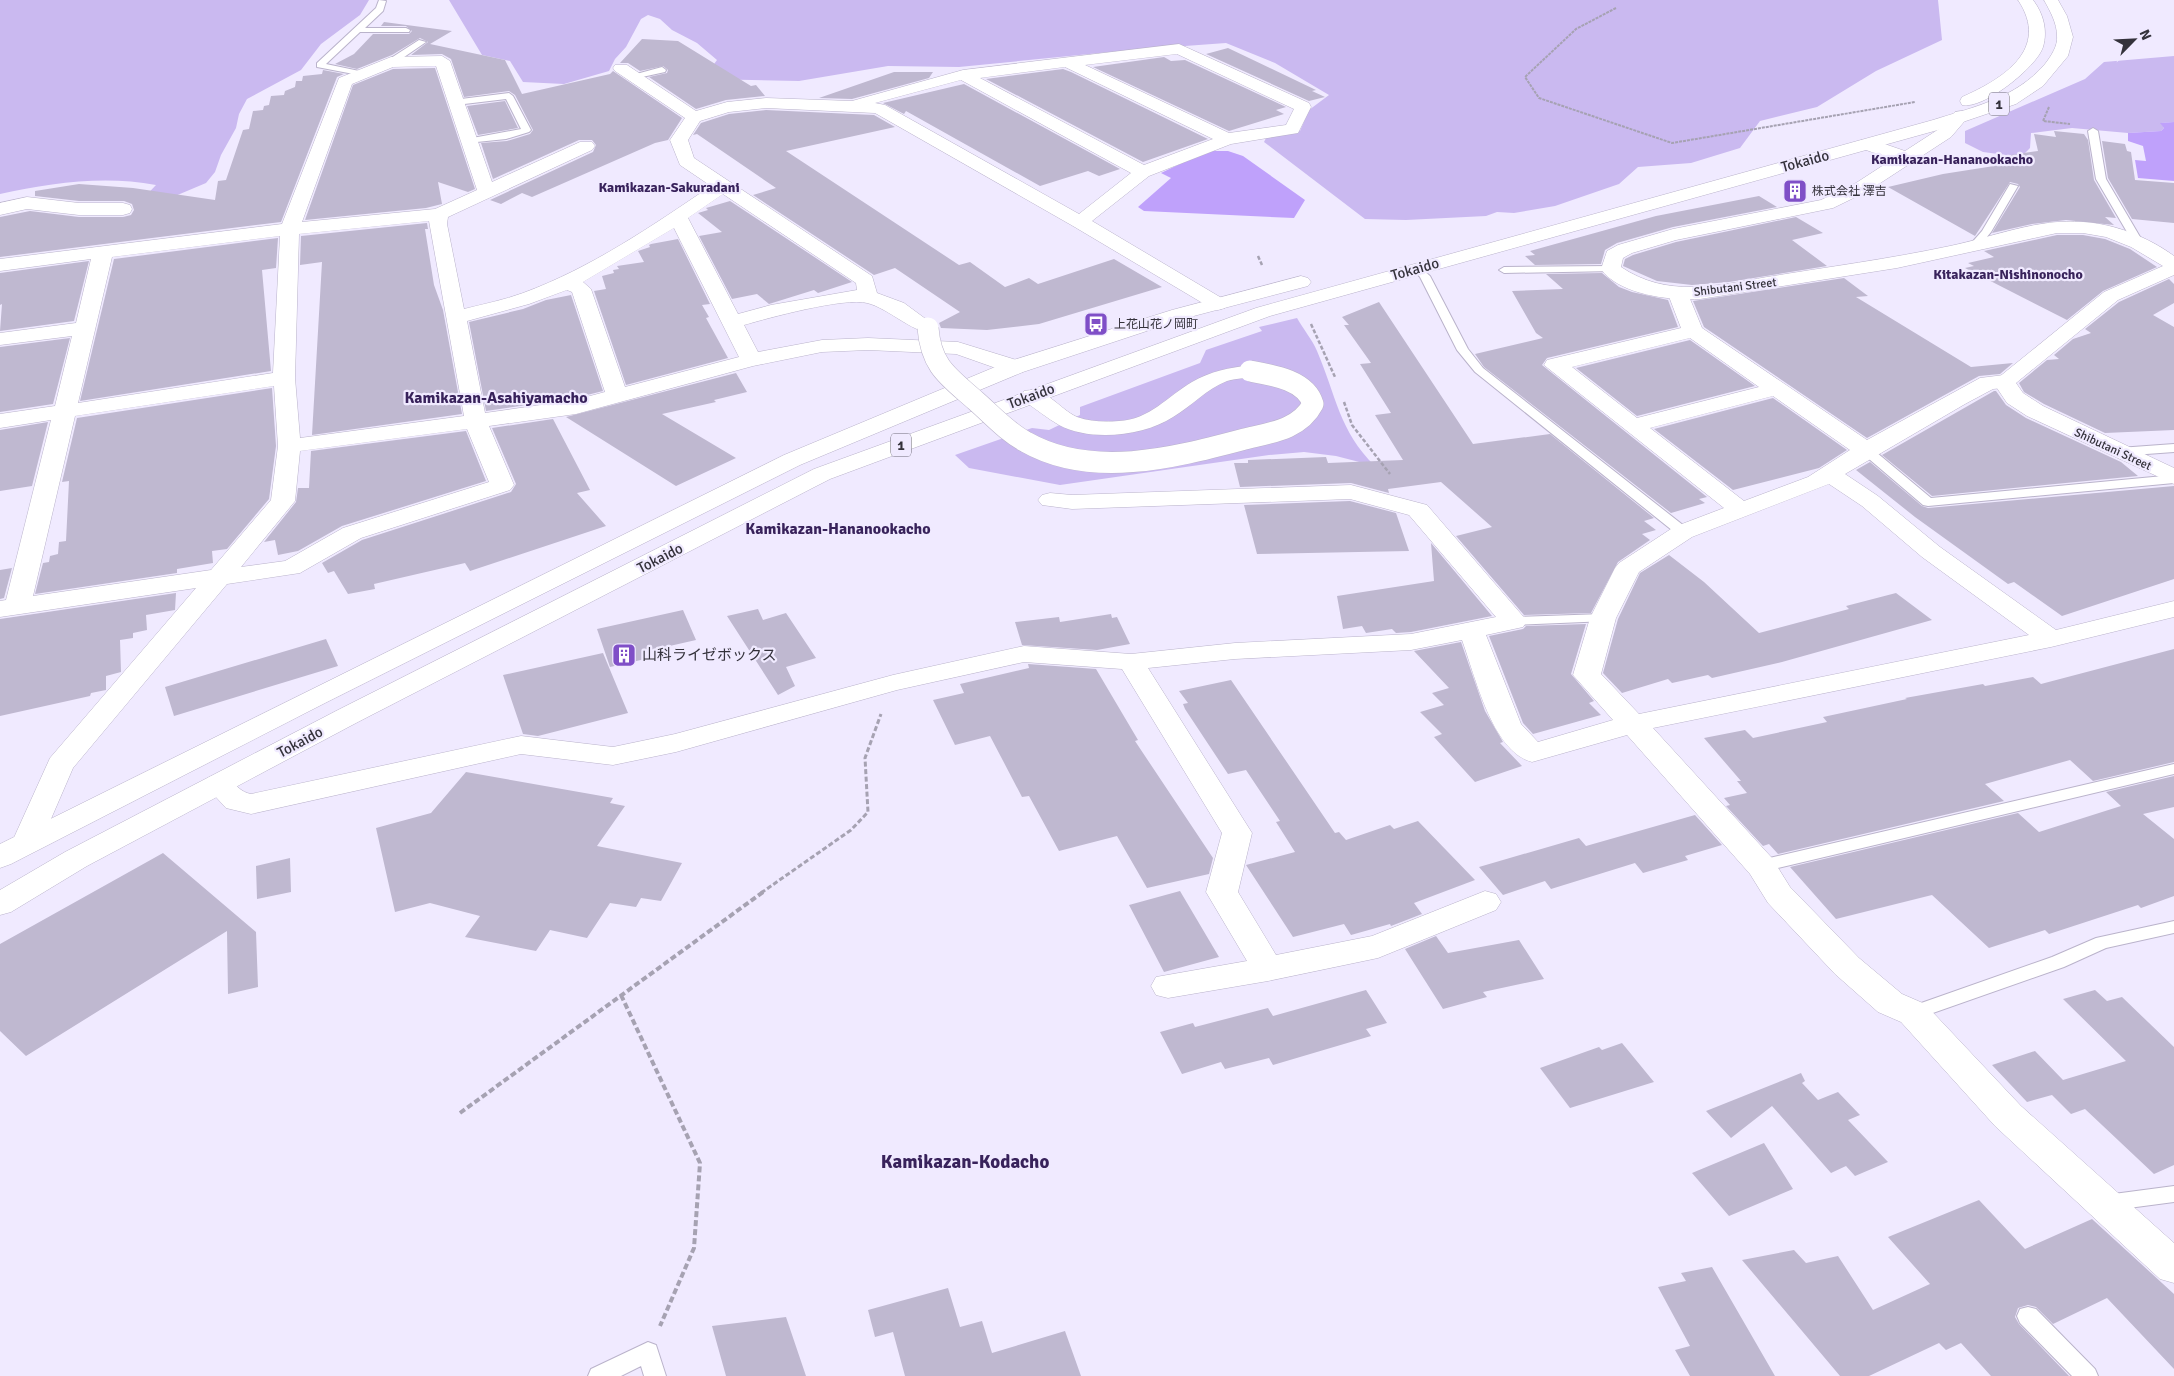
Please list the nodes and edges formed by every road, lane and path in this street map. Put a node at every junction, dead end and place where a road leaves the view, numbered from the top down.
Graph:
1 (2026, 0) edge
2 (2051, 0) edge
3 (382, 1) dead end
4 (1616, 8) dead end
5 (356, 30) junction
6 (406, 30) dead end
7 (422, 42) dead end
8 (390, 62) junction
9 (1068, 63) junction
10 (662, 70) dead end
11 (627, 72) joint
12 (361, 74) junction
13 (963, 75) junction
14 (1923, 101) dead end
15 (456, 102) junction
16 (856, 106) junction
17 (2050, 106) dead end
18 (1961, 116) junction
19 (694, 117) junction
20 (2072, 124) dead end
21 (2093, 131) dead end
22 (1227, 139) junction
23 (470, 141) junction
24 (1867, 144) junction
25 (586, 146) dead end
26 (1905, 159) junction
27 (1143, 172) junction
28 (723, 186) junction
29 (2013, 186) dead end
30 (487, 193) junction
31 (0, 209) edge
32 (123, 209) dead end
33 (439, 214) junction
34 (678, 217) junction
35 (1080, 222) junction
36 (290, 229) junction
37 (2138, 242) junction
38 (1973, 247) junction
39 (103, 252) junction
40 (0, 265) edge
41 (2174, 266) edge
42 (1417, 268) junction
43 (1611, 269) junction
44 (1504, 270) dead end
45 (567, 282) junction
46 (1678, 294) junction
47 (868, 296) junction
48 (1218, 304) junction
49 (457, 317) junction
50 (1308, 320) dead end
51 (733, 322) junction
52 (86, 328) junction
53 (1693, 332) junction
54 (0, 339) edge
55 (752, 360) junction
56 (1015, 367) junction
57 (284, 378) junction
58 (1336, 380) dead end
59 (2004, 382) junction
60 (1776, 389) junction
61 (617, 396) junction
62 (1032, 396) junction
63 (1342, 398) dead end
64 (66, 411) junction
65 (0, 420) edge
66 (476, 422) junction
67 (1633, 426) junction
68 (289, 446) junction
69 (2174, 448) edge
70 (1866, 450) junction
71 (2119, 452) junction
72 (1830, 474) junction
73 (2174, 478) edge
74 (1050, 500) dead end
75 (1418, 510) junction
76 (1742, 511) junction
77 (1683, 532) junction
78 (218, 577) junction
79 (9, 607) edge
80 (2174, 609) edge
81 (1603, 618) junction
82 (1514, 621) junction
83 (1471, 629) junction
84 (2051, 639) junction
85 (1131, 662) junction
86 (893, 683) junction
87 (1630, 724) junction
88 (2174, 769) edge
89 (219, 784) junction
90 (27, 842) junction
91 (0, 857) edge
92 (1761, 866) junction
93 (1485, 902) dead end
94 (0, 904) edge
95 (2174, 927) edge
96 (1268, 969) junction
97 (1168, 986) dead end
98 (620, 994) junction
99 (1913, 1013) junction
100 (460, 1112) dead end
101 (2174, 1194) edge
102 (2105, 1203) junction
103 (2174, 1267) edge
104 (2028, 1316) dead end
105 (648, 1352) junction
106 (599, 1376) edge
107 (655, 1376) edge
108 (2087, 1376) edge

1 - 48 main road, Tokaido / 1
2 - 18 main road, Tokaido / 1
3 - 5 lane
4 - 14 path
5 - 6 lane
5 - 12 lane
7 - 8 lane
8 - 12 main road
8 - 15 main road
9 - 13 main road
9 - 22 main road
9 - 22 main road
10 - 11 lane
11 - 19 main road
12 - 36 main road
13 - 16 main road
13 - 27 main road
15 - 23 main road
15 - 23 lane
16 - 19 main road
16 - 35 main road
17 - 20 path
18 - 24 main road, Tokaido / 1
18 - 26 main road
19 - 28 main road
21 - 37 lane
22 - 27 main road
23 - 30 main road
24 - 26 main road
24 - 42 main road, Tokaido / 1
25 - 30 main road
26 - 43 main road
27 - 35 main road
28 - 34 main road
28 - 47 main road
29 - 38 lane
30 - 33 main road
31 - 32 main road
33 - 36 main road
33 - 49 main road
34 - 45 main road
34 - 51 main road
35 - 48 main road
36 - 39 main road
36 - 57 main road
37 - 38 main road, Shibutani Street
37 - 41 main road, Shibutani Street
38 - 46 main road, Shibutani Street
39 - 40 main road
39 - 52 main road
41 - 59 main road, Shibutani Street
42 - 62 main road, Tokaido / 1
42 - 77 lane
43 - 44 lane
43 - 46 main road, Shibutani Street
45 - 49 main road
45 - 61 main road
46 - 53 main road
47 - 51 main road
47 - 62 main road, bridge
48 - 56 main road, Tokaido / 1
49 - 66 main road
50 - 58 path
51 - 55 main road
52 - 54 main road
52 - 64 main road
53 - 60 main road
53 - 67 main road
55 - 56 main road
55 - 61 main road
56 - 90 main road, Tokaido / 1
57 - 64 main road
57 - 68 main road
59 - 70 main road
59 - 71 main road, Shibutani Street
60 - 67 main road
60 - 70 main road
61 - 66 main road
62 - 89 main road, Tokaido / 1
63 - 75 path
64 - 65 main road
64 - 79 main road
66 - 68 main road
66 - 78 main road
67 - 76 main road
68 - 78 main road
69 - 71 lane
70 - 72 main road
70 - 73 lane
71 - 73 main road, Shibutani Street
72 - 76 main road
72 - 84 main road
74 - 75 main road
75 - 82 main road
76 - 77 main road
77 - 81 main road
78 - 79 main road
78 - 90 main road
80 - 84 main road
81 - 82 lane
81 - 87 main road
82 - 83 main road
83 - 85 main road
83 - 87 main road
84 - 87 main road
85 - 86 main road
85 - 96 main road
86 - 89 main road
86 - 98 path
87 - 92 main road
88 - 92 lane
89 - 94 main road, Tokaido / 1
90 - 91 main road, Tokaido / 1
92 - 99 main road
93 - 96 main road
95 - 99 lane
96 - 97 main road
98 - 100 path
98 - 105 path
99 - 102 main road
101 - 102 lane
102 - 103 main road
104 - 108 lane
105 - 106 lane
105 - 107 lane

